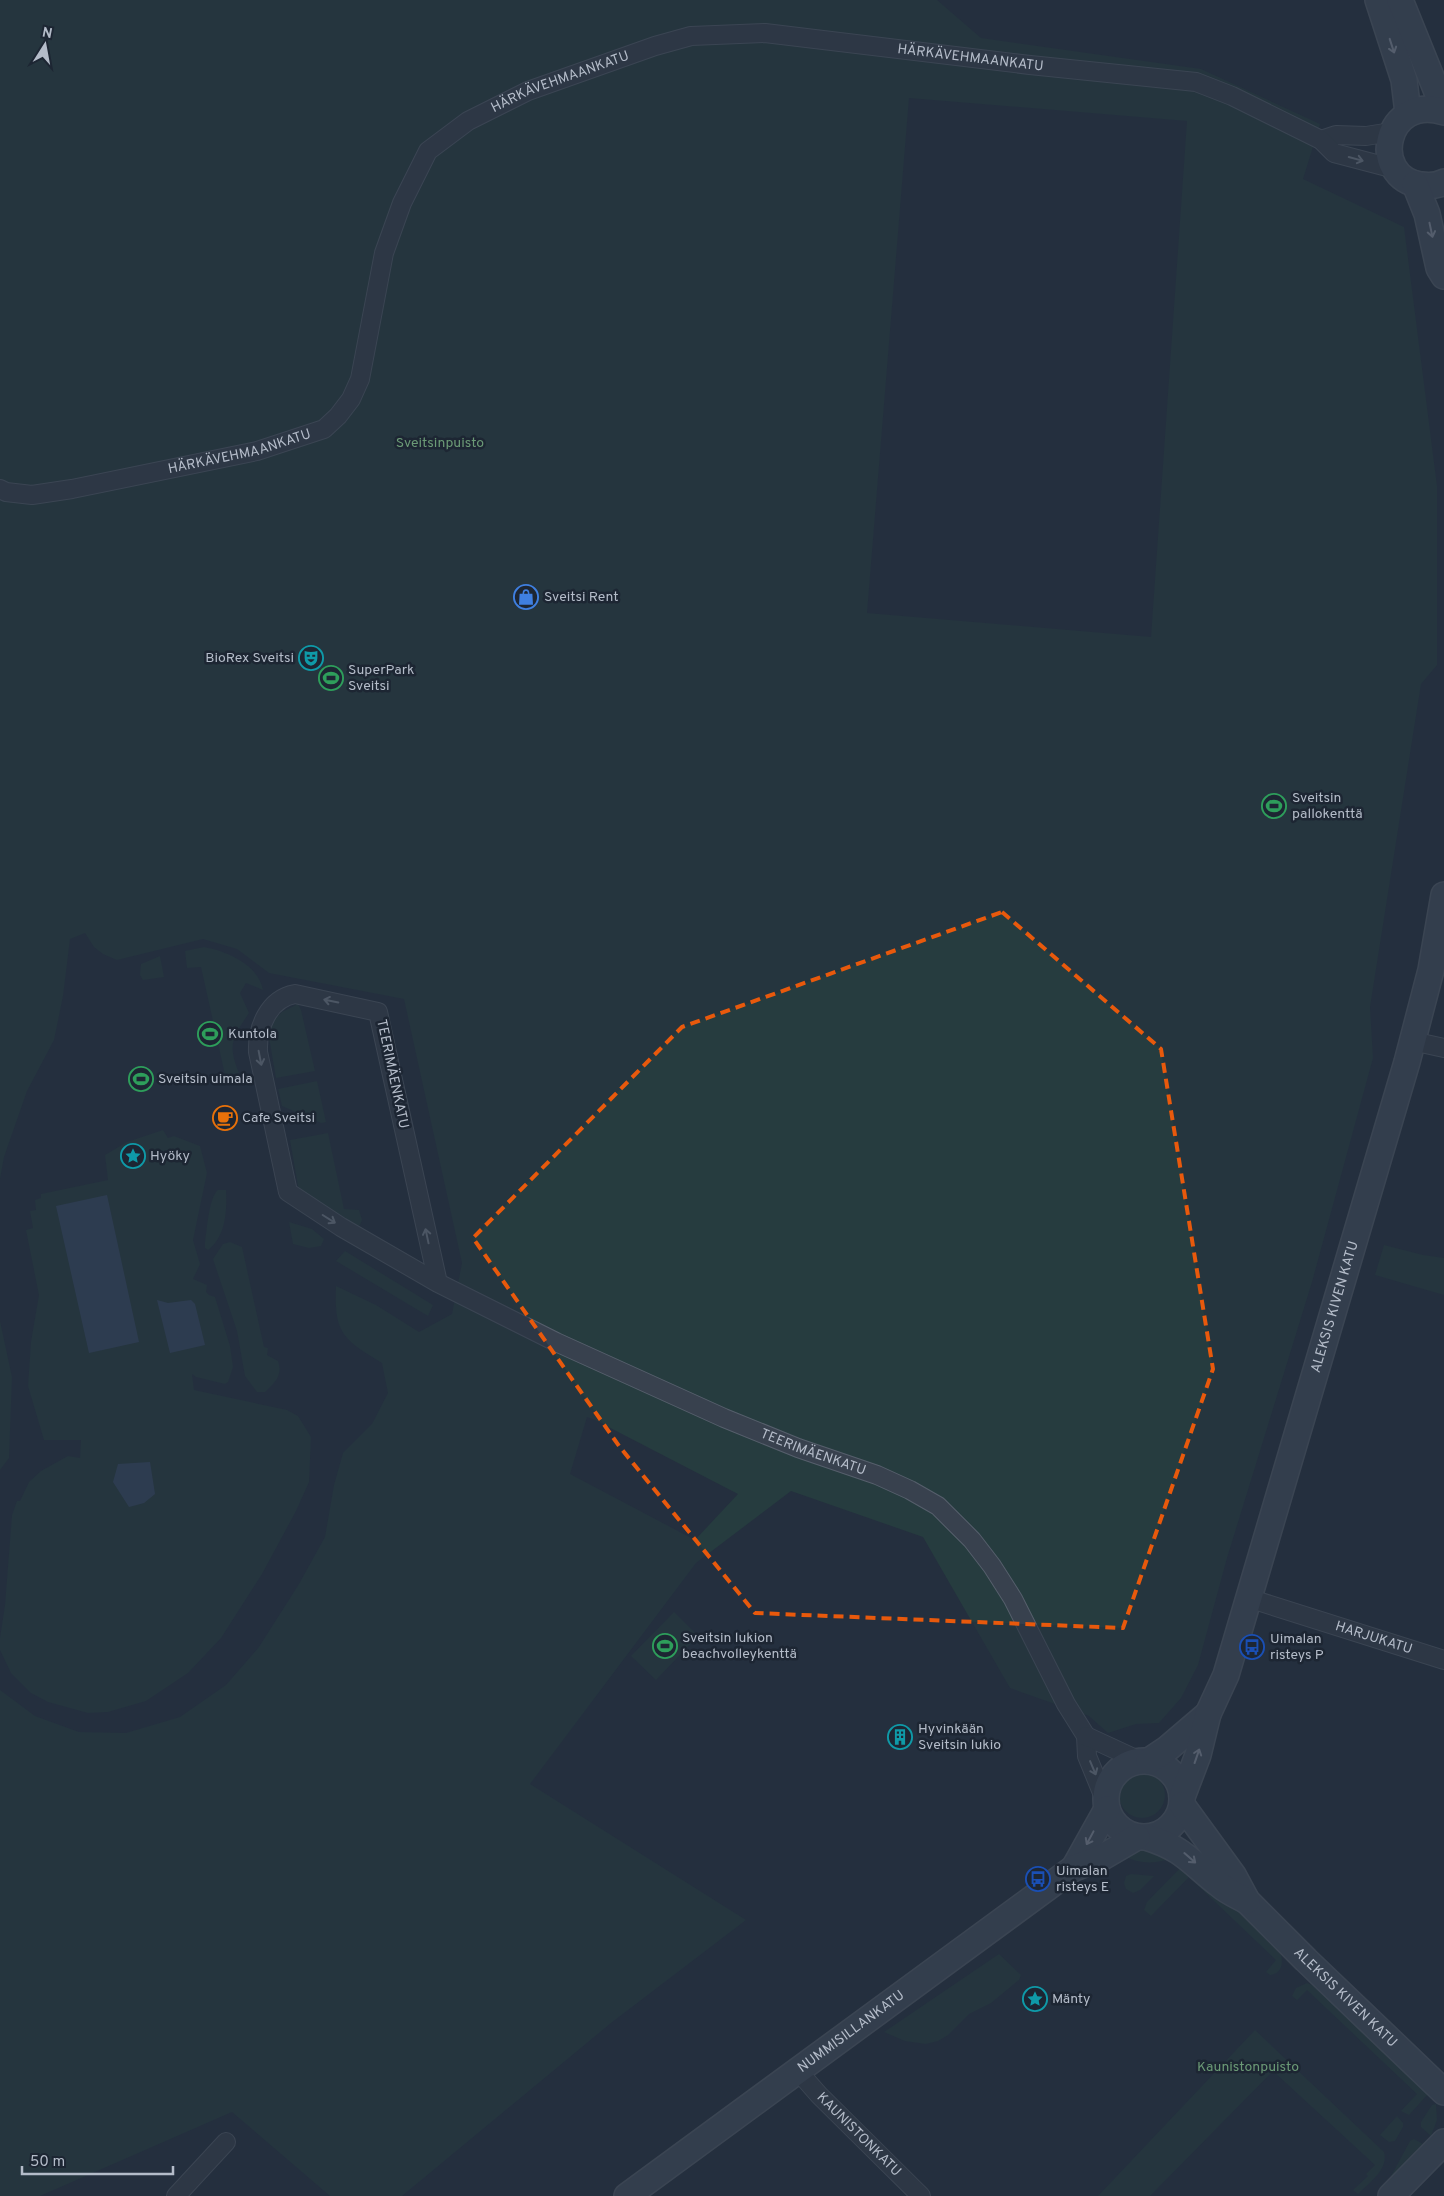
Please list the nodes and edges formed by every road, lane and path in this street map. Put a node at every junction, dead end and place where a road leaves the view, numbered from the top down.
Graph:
1 (1378, 0) edge
2 (1400, 0) edge
3 (1444, 111) edge
4 (1408, 114) junction
5 (1392, 132) junction
6 (1321, 140) junction
7 (1395, 169) junction
8 (1444, 182) edge
9 (1415, 184) junction
10 (1444, 276) edge
11 (0, 489) edge
12 (1444, 895) edge
13 (1412, 1041) junction
14 (1444, 1048) edge
15 (438, 1283) junction
16 (1248, 1598) junction
17 (1444, 1660) edge
18 (1208, 1714) junction
19 (1086, 1736) junction
20 (1144, 1761) junction
21 (1182, 1801) junction
22 (1106, 1804) junction
23 (1142, 1837) junction
24 (1074, 1868) junction
25 (1247, 1901) junction
26 (798, 2071) junction
27 (1444, 2092) edge
28 (226, 2142) dead end
29 (1444, 2142) edge
30 (176, 2196) edge
31 (627, 2196) edge
32 (921, 2196) edge
33 (1391, 2196) edge

1 -> 4 street
2 - 3 street
3 - 4 street
4 - 5 street
5 - 6 street
5 - 7 street
6 -> 7 street, HÄRKÄVEHMAANKATU
6 - 11 street, HÄRKÄVEHMAANKATU
7 - 9 street
8 - 9 street
9 -> 10 street
12 - 13 street, ALEKSIS KIVEN KATU
13 - 14 street
13 - 16 street, ALEKSIS KIVEN KATU
15 -> 15 street, TEERIMÄENKATU
15 - 19 street, TEERIMÄENKATU
16 - 17 street, HARJUKATU
16 - 18 street, ALEKSIS KIVEN KATU
18 - 20 street, ALEKSIS KIVEN KATU
21 -> 18 street, ALEKSIS KIVEN KATU
19 - 20 street
19 -> 22 street, TEERIMÄENKATU
20 - 21 street
20 - 22 street
21 - 23 street
21 - 25 street, ALEKSIS KIVEN KATU
22 - 23 street
22 -> 24 street, NUMMISILLANKATU
23 - 24 street, NUMMISILLANKATU
23 -> 25 street, ALEKSIS KIVEN KATU
24 - 26 street, NUMMISILLANKATU
25 - 27 street, ALEKSIS KIVEN KATU
26 - 31 street, NUMMISILLANKATU
26 - 32 street, KAUNISTONKATU
28 - 30 street
29 - 33 street

